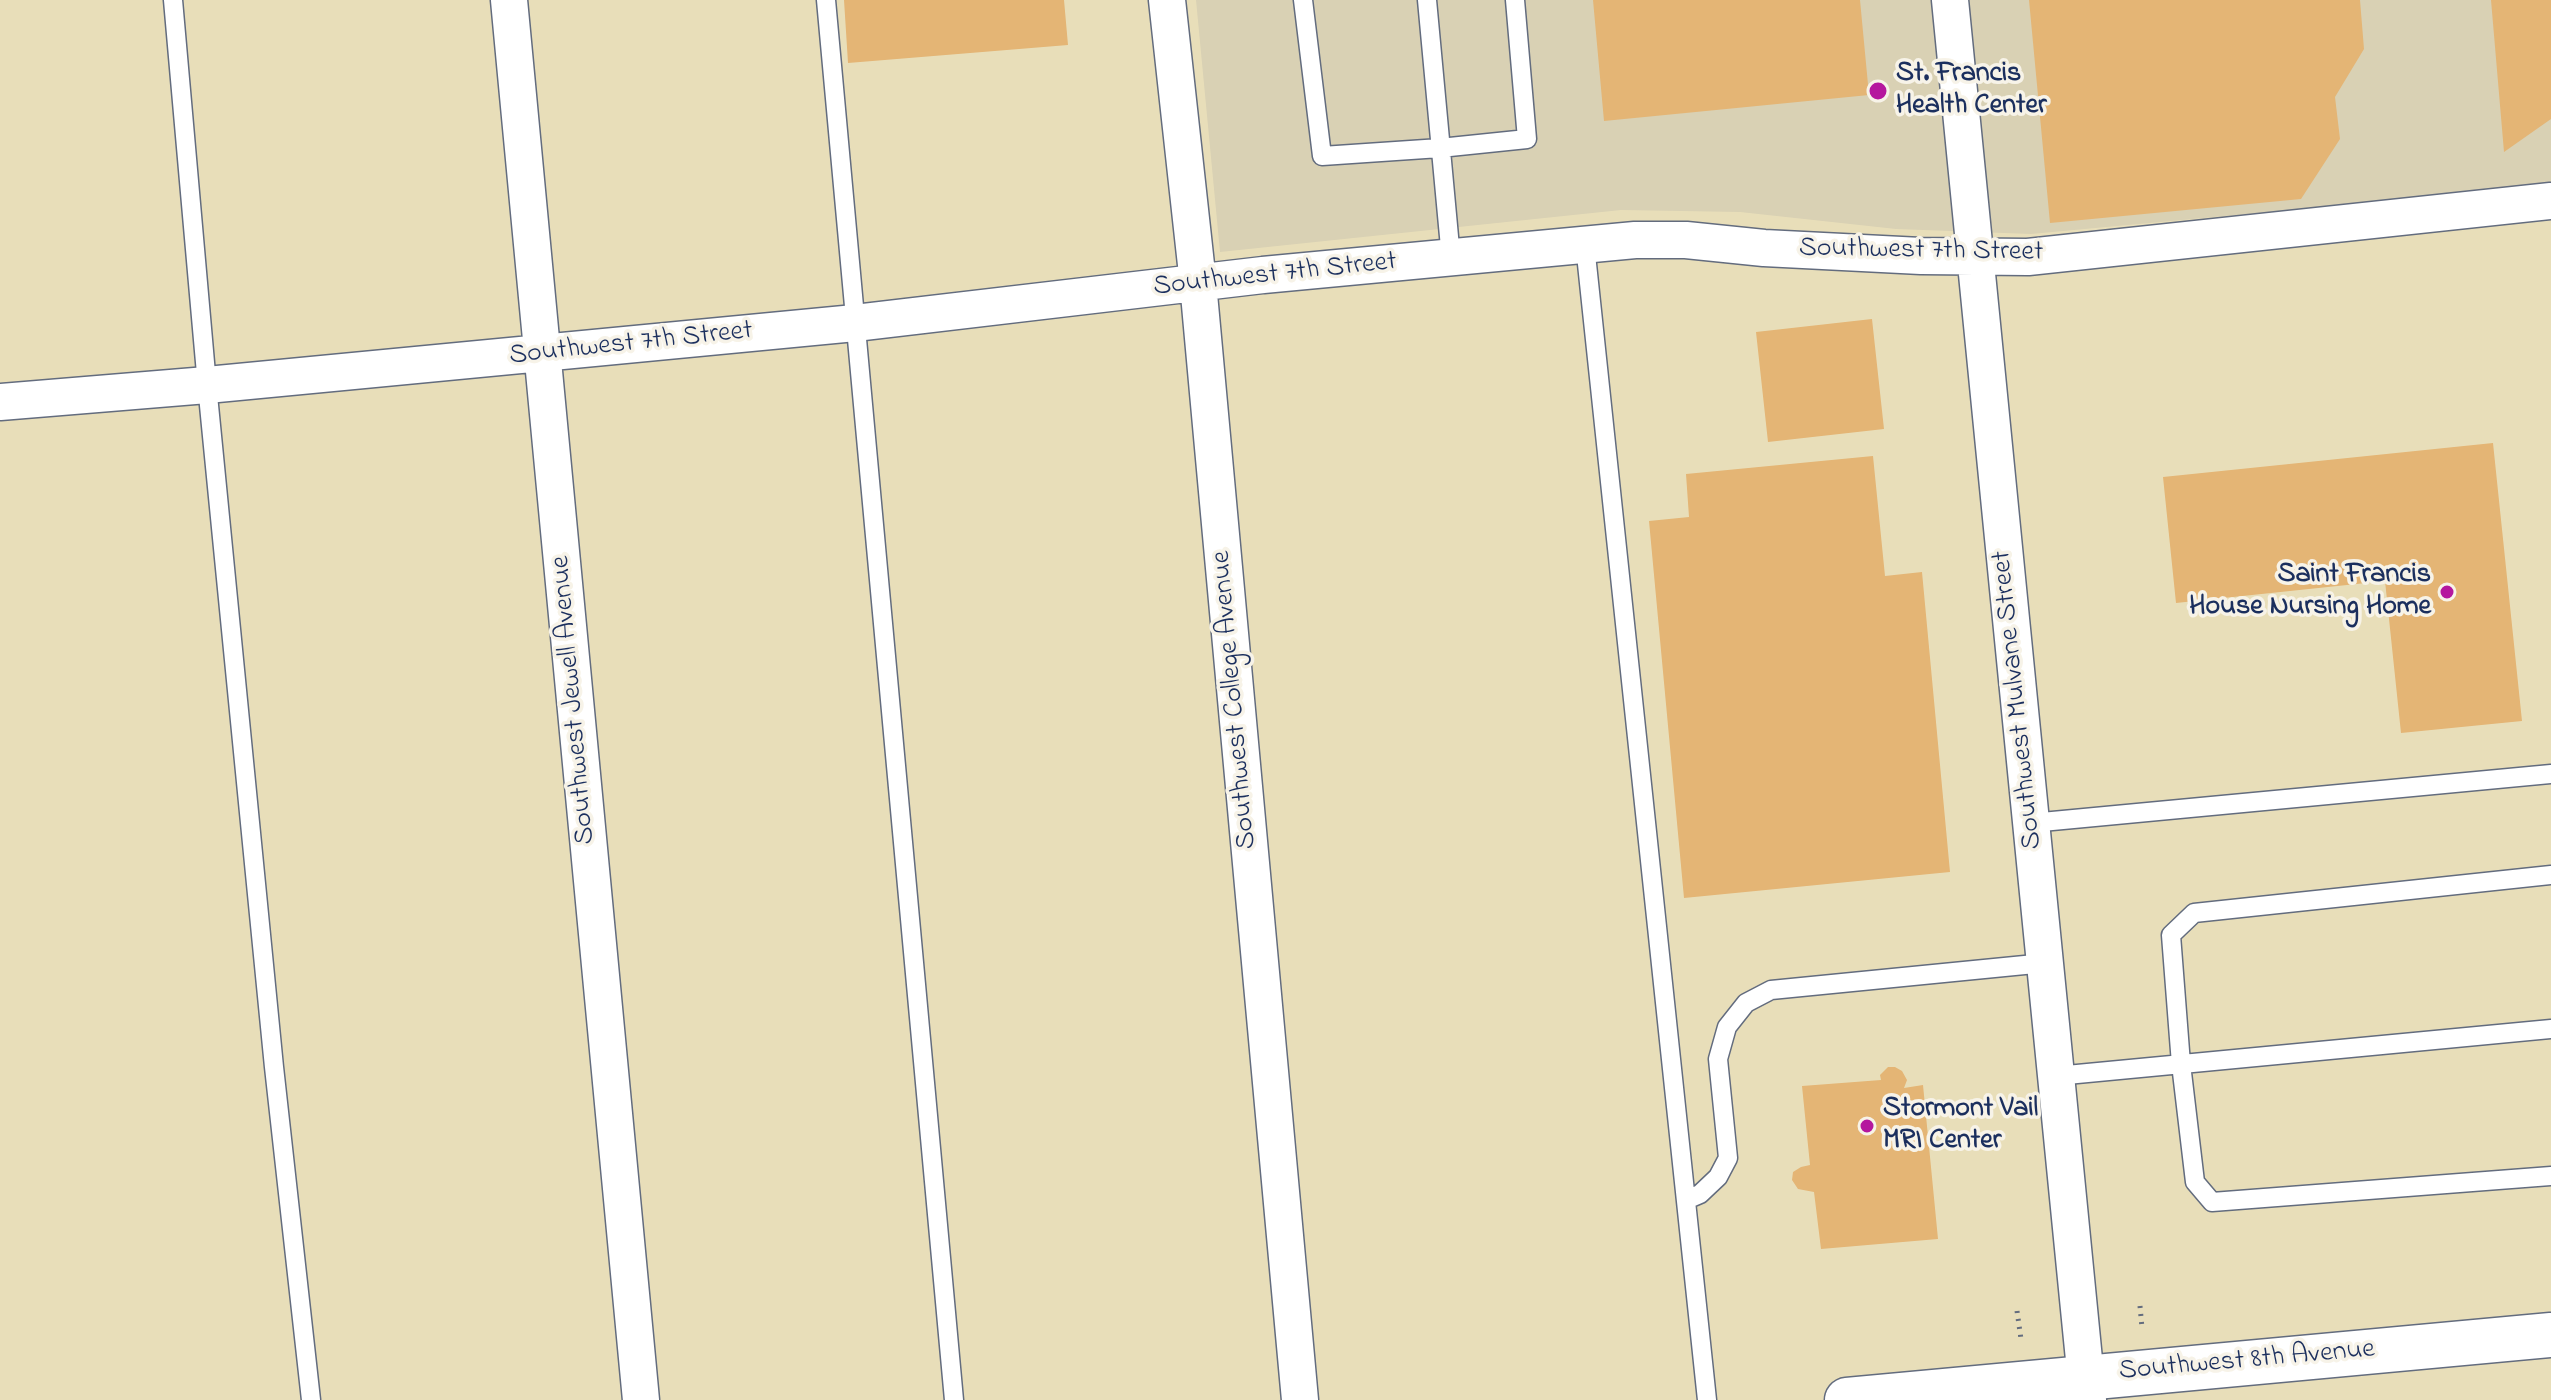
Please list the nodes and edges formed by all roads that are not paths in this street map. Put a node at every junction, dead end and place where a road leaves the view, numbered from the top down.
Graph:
1 (173, 0) edge
2 (509, 0) edge
3 (826, 0) edge
4 (1167, 0) edge
5 (1303, 0) edge
6 (1427, 0) edge
7 (1515, 0) edge
8 (1950, 0) edge
9 (1440, 148) junction
10 (2551, 201) edge
11 (1585, 245) junction
12 (1976, 256) junction
13 (1451, 258) junction
14 (1198, 283) junction
15 (855, 323) junction
16 (543, 354) junction
17 (207, 385) junction
18 (0, 402) edge
19 (2551, 774) edge
20 (2031, 823) junction
21 (2551, 875) edge
22 (2045, 963) junction
23 (2551, 1029) edge
24 (2181, 1064) junction
25 (2056, 1076) junction
26 (2551, 1176) edge
27 (1686, 1200) junction
28 (2551, 1335) edge
29 (2087, 1388) edge
30 (311, 1400) edge
31 (641, 1400) edge
32 (954, 1400) edge
33 (1300, 1400) edge
34 (1707, 1400) edge
35 (1847, 1400) edge

1 - 17 lane
2 - 16 street, Southwest Jewell Avenue
3 - 15 lane
4 - 14 street, Southwest College Avenue
5 - 9 lane
6 - 9 lane
7 - 9 lane
8 - 12 street, Southwest Mulvane Street
9 - 13 lane
10 - 12 street, Southwest 7th Street
11 - 12 street, Southwest 7th Street
11 - 13 street, Southwest 7th Street
11 - 27 lane
12 - 20 street, Southwest Mulvane Street
13 - 14 street, Southwest 7th Street
14 - 15 street, Southwest 7th Street
14 - 33 street, Southwest College Avenue
15 - 16 street, Southwest 7th Street
15 - 32 lane
16 - 17 street, Southwest 7th Street
16 - 31 street, Southwest Jewell Avenue
17 - 18 street, Southwest 7th Street
17 - 30 lane
19 - 20 lane
20 - 22 street, Southwest Mulvane Street
21 - 24 lane
22 - 25 street, Southwest Mulvane Street
22 - 27 lane
23 - 24 lane
24 - 25 lane
24 - 26 lane
25 - 29 street, Southwest Mulvane Street
27 - 34 lane
28 - 29 street, Southwest 8th Avenue
29 - 35 street, Southwest 8th Avenue

